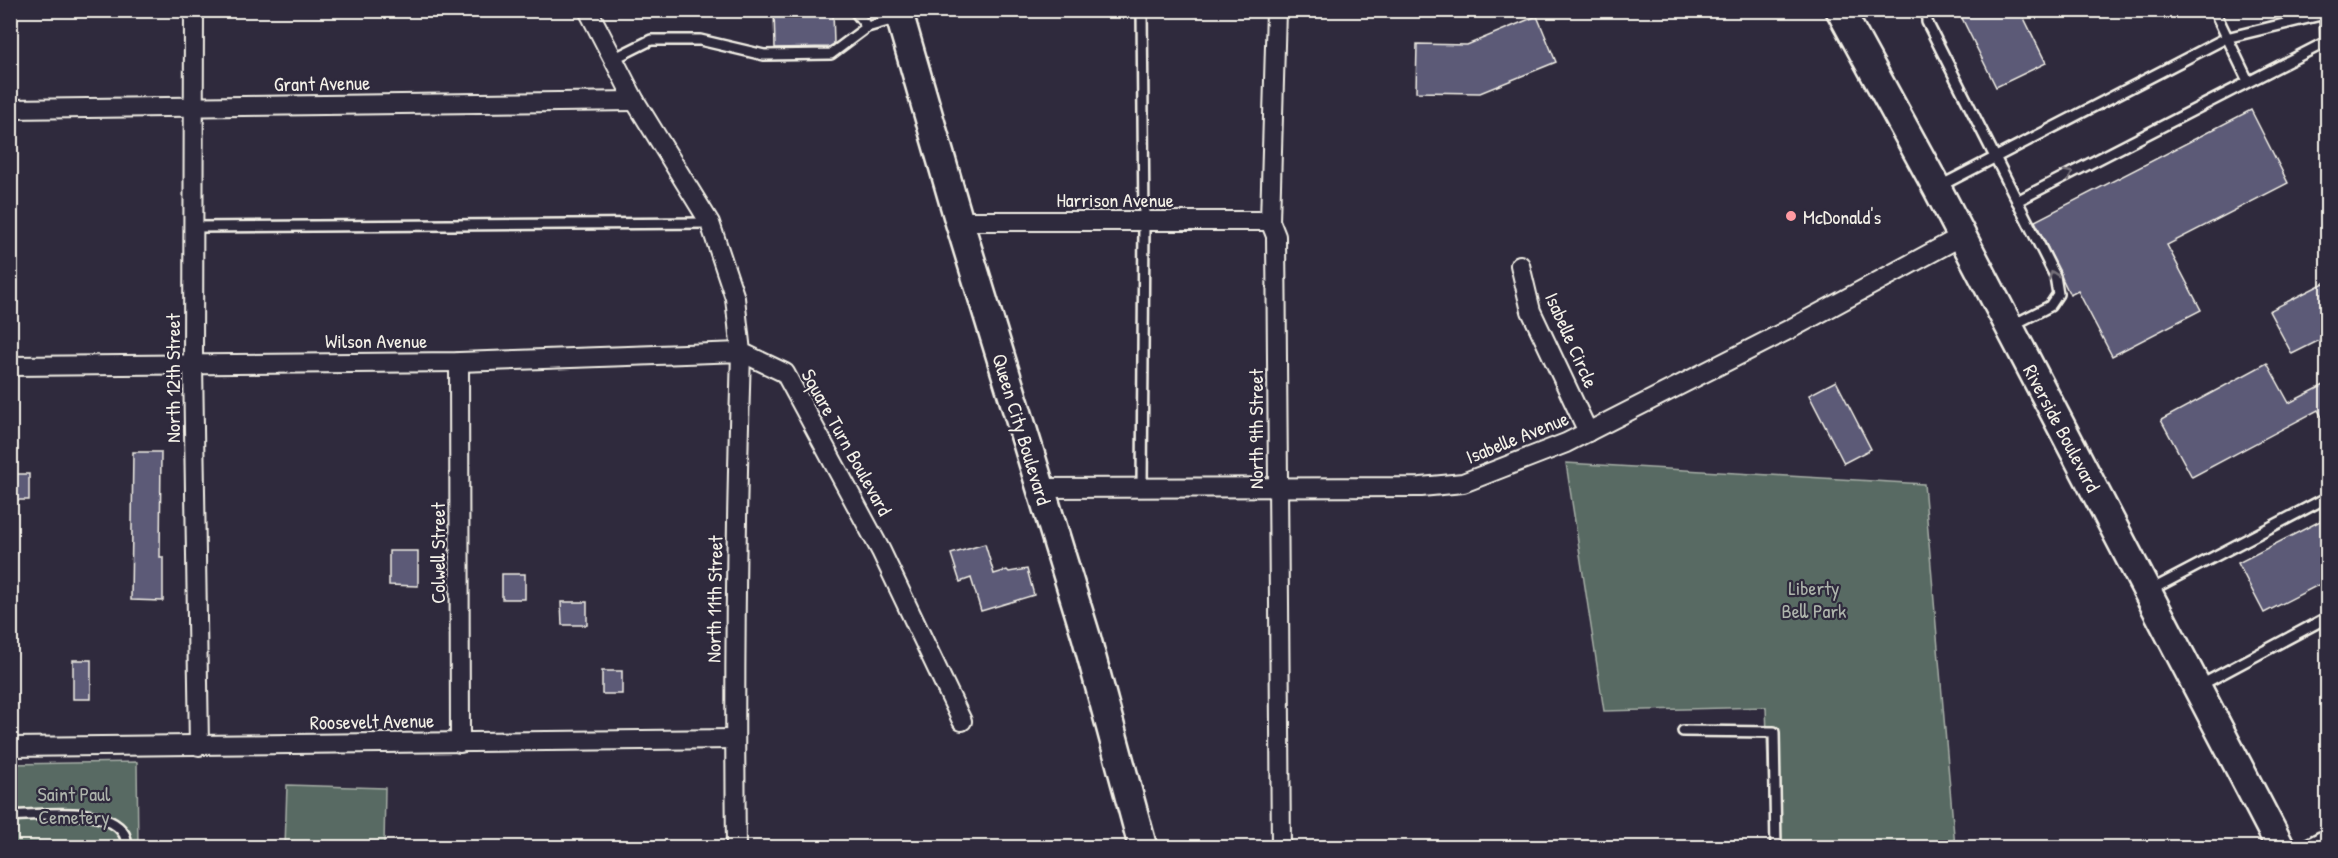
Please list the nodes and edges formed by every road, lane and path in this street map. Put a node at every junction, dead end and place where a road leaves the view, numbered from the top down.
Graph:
1 (194, 10) edge
2 (588, 10) edge
3 (854, 10) edge
4 (1142, 10) edge
5 (1276, 10) edge
6 (1840, 10) edge
7 (1927, 10) edge
8 (2214, 10) edge
9 (2325, 12) edge
10 (899, 14) edge
11 (867, 27) junction
12 (2226, 38) junction
13 (613, 59) junction
14 (2248, 81) junction
15 (635, 101) junction
16 (194, 107) junction
17 (10, 109) edge
18 (1996, 158) junction
19 (1937, 188) junction
20 (2017, 201) junction
21 (959, 221) junction
22 (1144, 221) junction
23 (1270, 221) junction
24 (710, 223) junction
25 (194, 227) junction
26 (1962, 236) junction
27 (1520, 265) dead end
28 (2009, 327) junction
29 (741, 352) junction
30 (459, 362) junction
31 (194, 364) junction
32 (10, 366) edge
33 (1588, 432) junction
34 (1040, 488) junction
35 (1142, 488) junction
36 (1278, 488) junction
37 (2328, 497) edge
38 (2147, 592) junction
39 (2328, 617) edge
40 (2196, 687) junction
41 (962, 721) dead end
42 (1683, 731) dead end
43 (735, 738) junction
44 (460, 743) junction
45 (200, 746) junction
46 (10, 747) edge
47 (10, 816) edge
48 (2328, 833) edge
49 (127, 848) edge
50 (736, 848) edge
51 (1143, 848) edge
52 (1281, 848) edge
53 (1776, 848) edge
54 (2281, 848) edge
55 (2300, 848) edge

1 - 16 street, North 12th Street
2 - 13 street
3 - 11 lane
4 - 22 lane
5 - 23 street, North 9th Street
6 - 19 main road, Riverside Boulevard
7 - 18 lane
8 - 12 lane
9 - 12 lane
9 - 14 lane
10 - 11 lane
10 - 21 main road, Queen City Boulevard
11 - 13 lane
12 - 14 lane
12 - 18 lane
13 - 15 street
20 -> 14 lane
15 - 16 street, Grant Avenue
15 - 24 street
16 - 17 street, Grant Avenue
16 - 25 street, North 12th Street
18 - 19 lane
18 - 20 lane
19 - 26 main road, Riverside Boulevard
28 -> 20 lane
21 - 22 street, Harrison Avenue
21 - 34 main road, Queen City Boulevard
22 - 23 street, Harrison Avenue
22 - 35 lane
23 - 36 street, North 9th Street
24 - 25 lane
24 - 29 street
25 - 31 street, North 12th Street
26 - 28 main road, Riverside Boulevard
26 - 33 street, Isabelle Avenue
27 - 33 street, Isabelle Circle
28 - 38 main road, Riverside Boulevard
29 - 30 street, Wilson Avenue
29 - 41 street, Square Turn Boulevard
29 - 43 street, North 11th Street
30 - 31 street, Wilson Avenue
30 - 44 street, Colwell Street
31 - 32 street, Wilson Avenue
31 - 45 street, North 12th Street
33 - 36 street, Isabelle Avenue
34 - 35 street, Isabelle Avenue
34 - 51 main road, Queen City Boulevard
35 - 36 street, Isabelle Avenue
36 - 52 street, North 9th Street
37 - 38 lane
38 - 40 main road, Riverside Boulevard
39 - 40 lane
40 - 54 main road, Riverside Boulevard
42 - 53 lane
43 - 44 street, Roosevelt Avenue
43 - 50 street, North 11th Street
44 - 45 street, Roosevelt Avenue
45 - 46 street, Roosevelt Avenue
47 - 49 lane
48 - 55 lane

